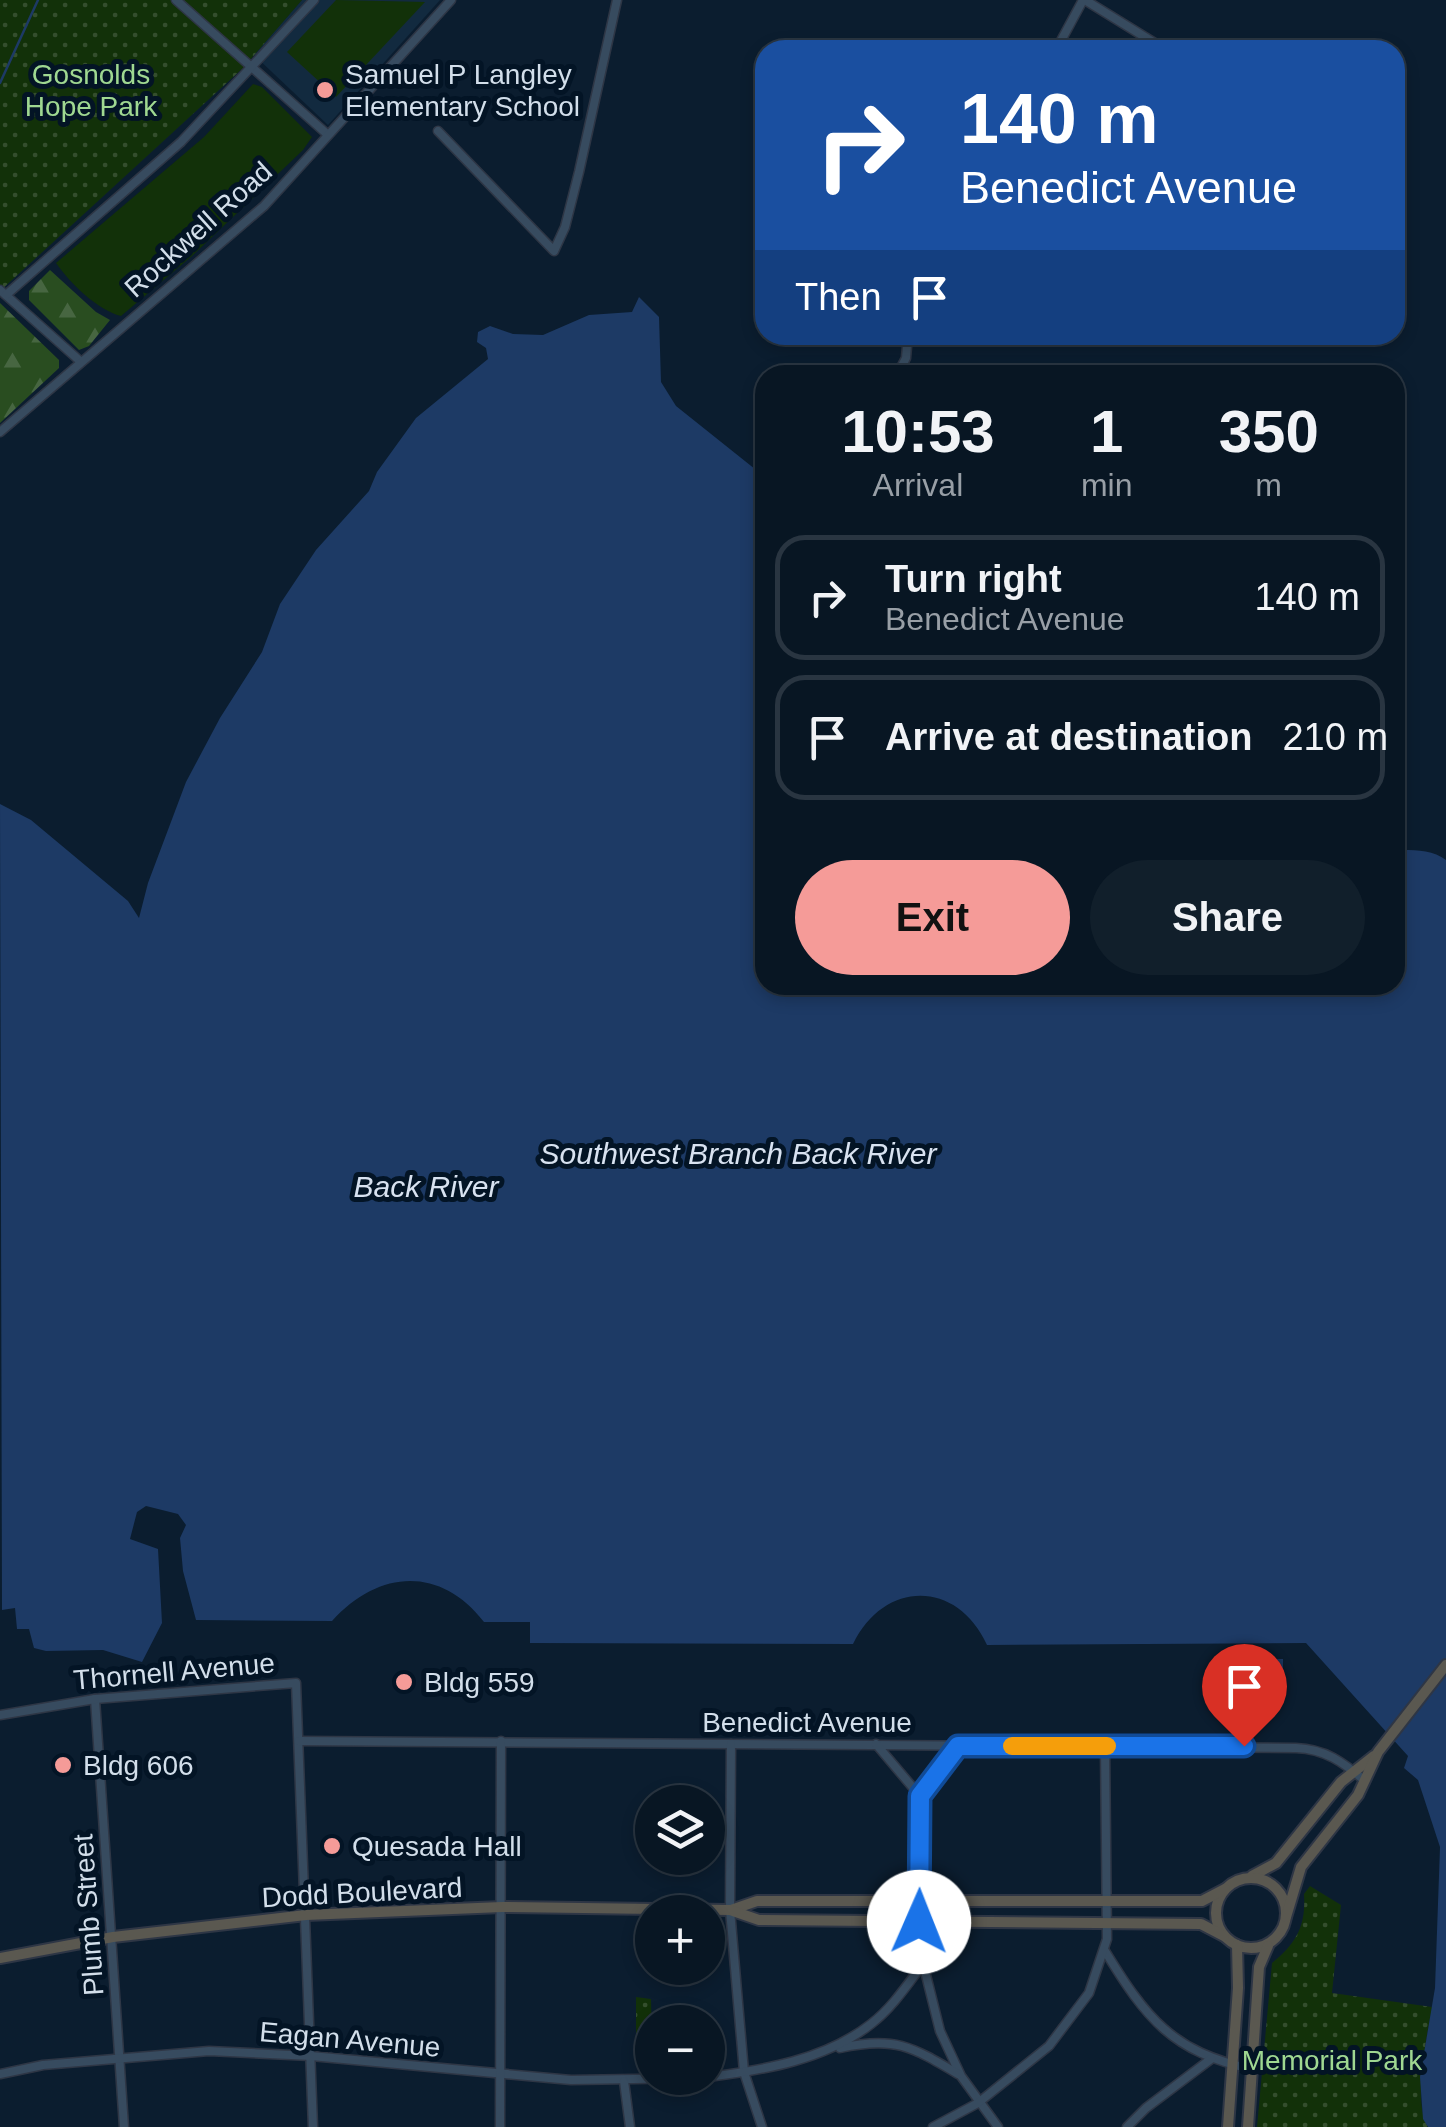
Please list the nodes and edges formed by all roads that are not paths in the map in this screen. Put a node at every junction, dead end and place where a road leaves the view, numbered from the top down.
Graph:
1 (176, 0) edge
2 (314, 0) edge
3 (450, 0) edge
4 (617, 0) edge
5 (1084, 0) edge
6 (1062, 40) edge
7 (1150, 40) edge
8 (253, 68) junction
9 (438, 131) dead end
10 (327, 134) junction
11 (3, 292) edge
12 (80, 362) junction
13 (0, 432) edge
14 (1446, 1665) edge
15 (95, 1699) junction
16 (0, 1715) edge
17 (299, 1740) junction
18 (501, 1741) junction
19 (732, 1744) junction
20 (876, 1744) junction
21 (958, 1746) junction
22 (1105, 1746) junction
23 (1378, 1752) junction
24 (1354, 1772) junction
25 (1365, 1781) junction
26 (920, 1796) junction
27 (1247, 1878) junction
28 (1225, 1889) junction
29 (920, 1900) junction
30 (1106, 1901) junction
31 (502, 1907) junction
32 (730, 1910) junction
33 (306, 1915) junction
34 (1286, 1918) junction
35 (919, 1922) junction
36 (1107, 1923) junction
37 (1224, 1936) junction
38 (113, 1938) junction
39 (1272, 1942) junction
40 (1237, 1945) junction
41 (1105, 1951) junction
42 (0, 1958) edge
43 (923, 1964) junction
44 (831, 2050) junction
45 (311, 2056) junction
46 (120, 2057) junction
47 (1211, 2059) junction
48 (1232, 2065) junction
49 (1252, 2070) junction
50 (744, 2072) junction
51 (0, 2074) edge
52 (725, 2075) edge
53 (500, 2076) junction
54 (961, 2076) junction
55 (635, 2081) edge
56 (624, 2082) junction
57 (978, 2103) junction
58 (124, 2127) edge
59 (313, 2127) edge
60 (500, 2127) edge
61 (630, 2127) edge
62 (762, 2127) edge
63 (933, 2127) edge
64 (998, 2127) edge
65 (1127, 2127) edge
66 (1228, 2127) edge
67 (1248, 2127) edge

1 - 8 street
2 - 8 street
3 - 10 street, Rockwell Road
4 - 9 street
5 - 6 street
5 - 7 street
8 - 10 street
8 - 11 street
10 - 12 street, Rockwell Road
11 - 12 street
12 - 13 street, Rockwell Road
14 - 23 street
15 - 16 street, Thornell Avenue
15 - 17 street, Thornell Avenue
15 - 38 street, Plumb Street
17 - 18 street, Benedict Avenue
17 - 33 street
18 - 19 street, Benedict Avenue
18 - 31 street
19 - 20 street, Benedict Avenue
19 - 32 street
20 - 21 street, Benedict Avenue
20 - 26 street
21 - 22 street, Benedict Avenue
21 - 26 street
22 - 24 street, Benedict Avenue
22 - 30 street
23 - 24 street
23 - 25 street
24 - 25 street, Benedict Avenue
24 - 27 street
25 - 34 street
26 - 29 street
27 - 28 street
27 - 34 street
28 - 30 street, Dodd Boulevard
28 - 37 street
29 - 30 street, Dodd Boulevard
29 - 32 street, Dodd Boulevard
29 - 35 street
30 - 36 street
31 - 32 street, Dodd Boulevard
31 - 33 street, Dodd Boulevard
31 - 53 street
32 - 35 street, Dodd Boulevard
32 - 50 street
33 - 38 street, Dodd Boulevard
33 - 45 street
34 - 39 street
35 - 36 street, Dodd Boulevard
35 - 43 street
36 - 37 street, Dodd Boulevard
36 - 41 street
37 - 40 street
38 - 42 street, Dodd Boulevard
38 - 46 street, Plumb Street
39 - 40 street
39 - 49 street
40 - 48 street
41 - 47 street
41 - 57 street
43 - 44 street
43 - 54 street
44 - 50 street
44 - 54 street
45 - 46 street, Eagan Avenue
45 - 53 street, Eagan Avenue
45 - 59 street
46 - 51 street, Eagan Avenue
46 - 58 street, Plumb Street
47 - 48 street
47 - 65 street
48 - 49 street
48 - 66 street
49 - 67 street
50 - 52 street
50 - 62 street
53 - 56 street, Eagan Avenue
53 - 60 street
54 - 57 street
55 - 56 street, Eagan Avenue
56 - 61 street
57 - 63 street
57 - 64 street

